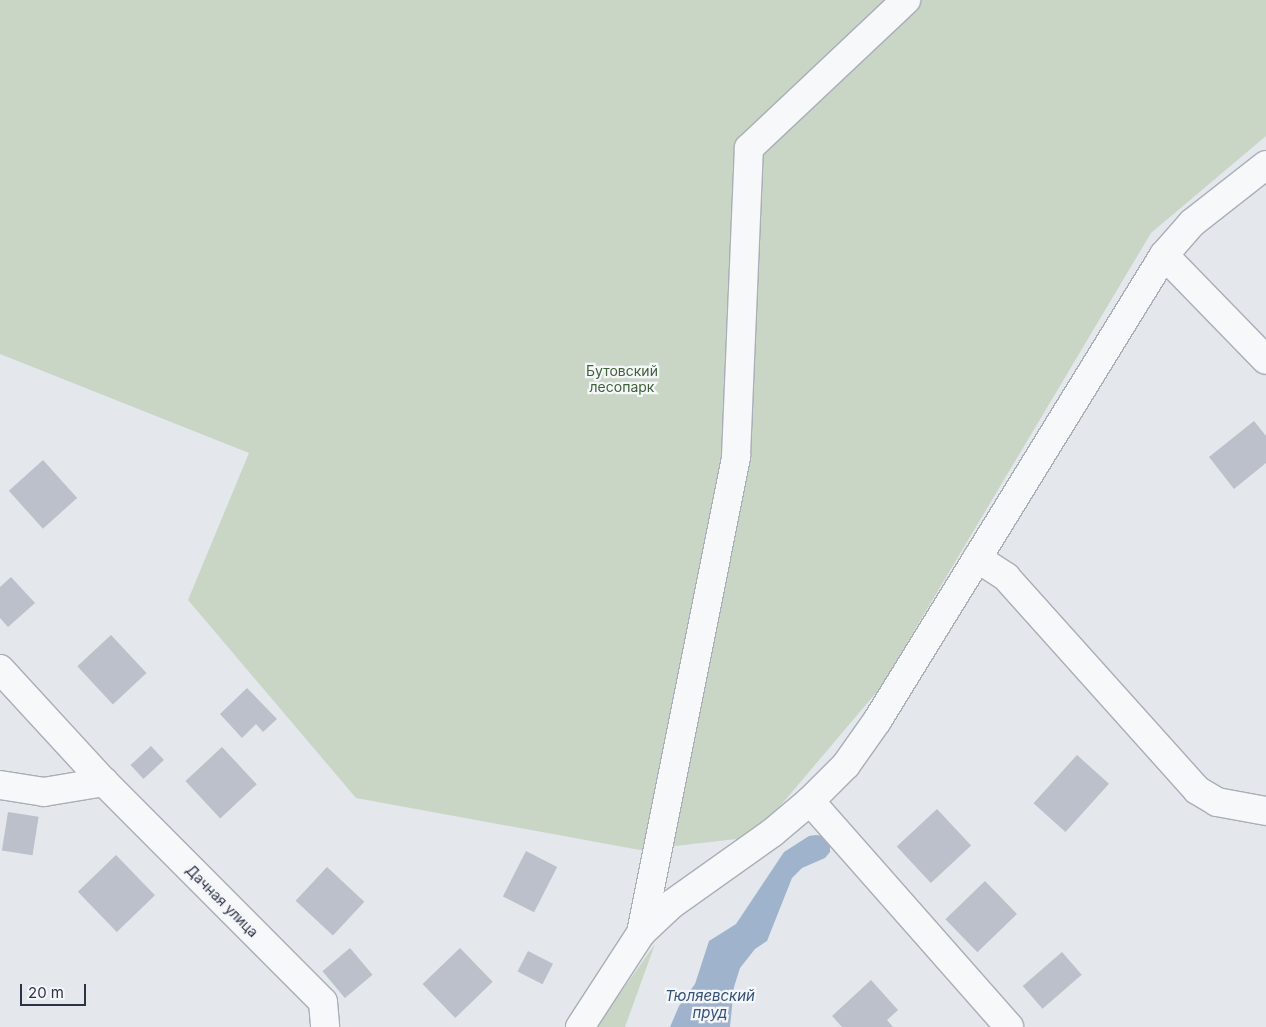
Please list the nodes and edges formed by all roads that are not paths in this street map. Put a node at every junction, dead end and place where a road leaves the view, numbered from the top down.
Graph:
1 (906, 0) edge
2 (1266, 165) edge
3 (1164, 255) junction
4 (1266, 360) edge
5 (977, 558) junction
6 (0, 669) edge
7 (104, 782) junction
8 (0, 785) edge
9 (810, 801) junction
10 (1266, 811) edge
11 (641, 933) junction
12 (1002, 1024) edge
13 (325, 1027) edge
14 (580, 1027) edge

1 - 11 street
2 - 3 street
3 - 4 street
3 - 5 street
5 - 9 street
5 - 10 street
6 - 7 street, Дачная улица
7 - 8 street
7 - 13 street, Дачная улица
9 - 11 street
9 - 12 street
11 - 14 street

